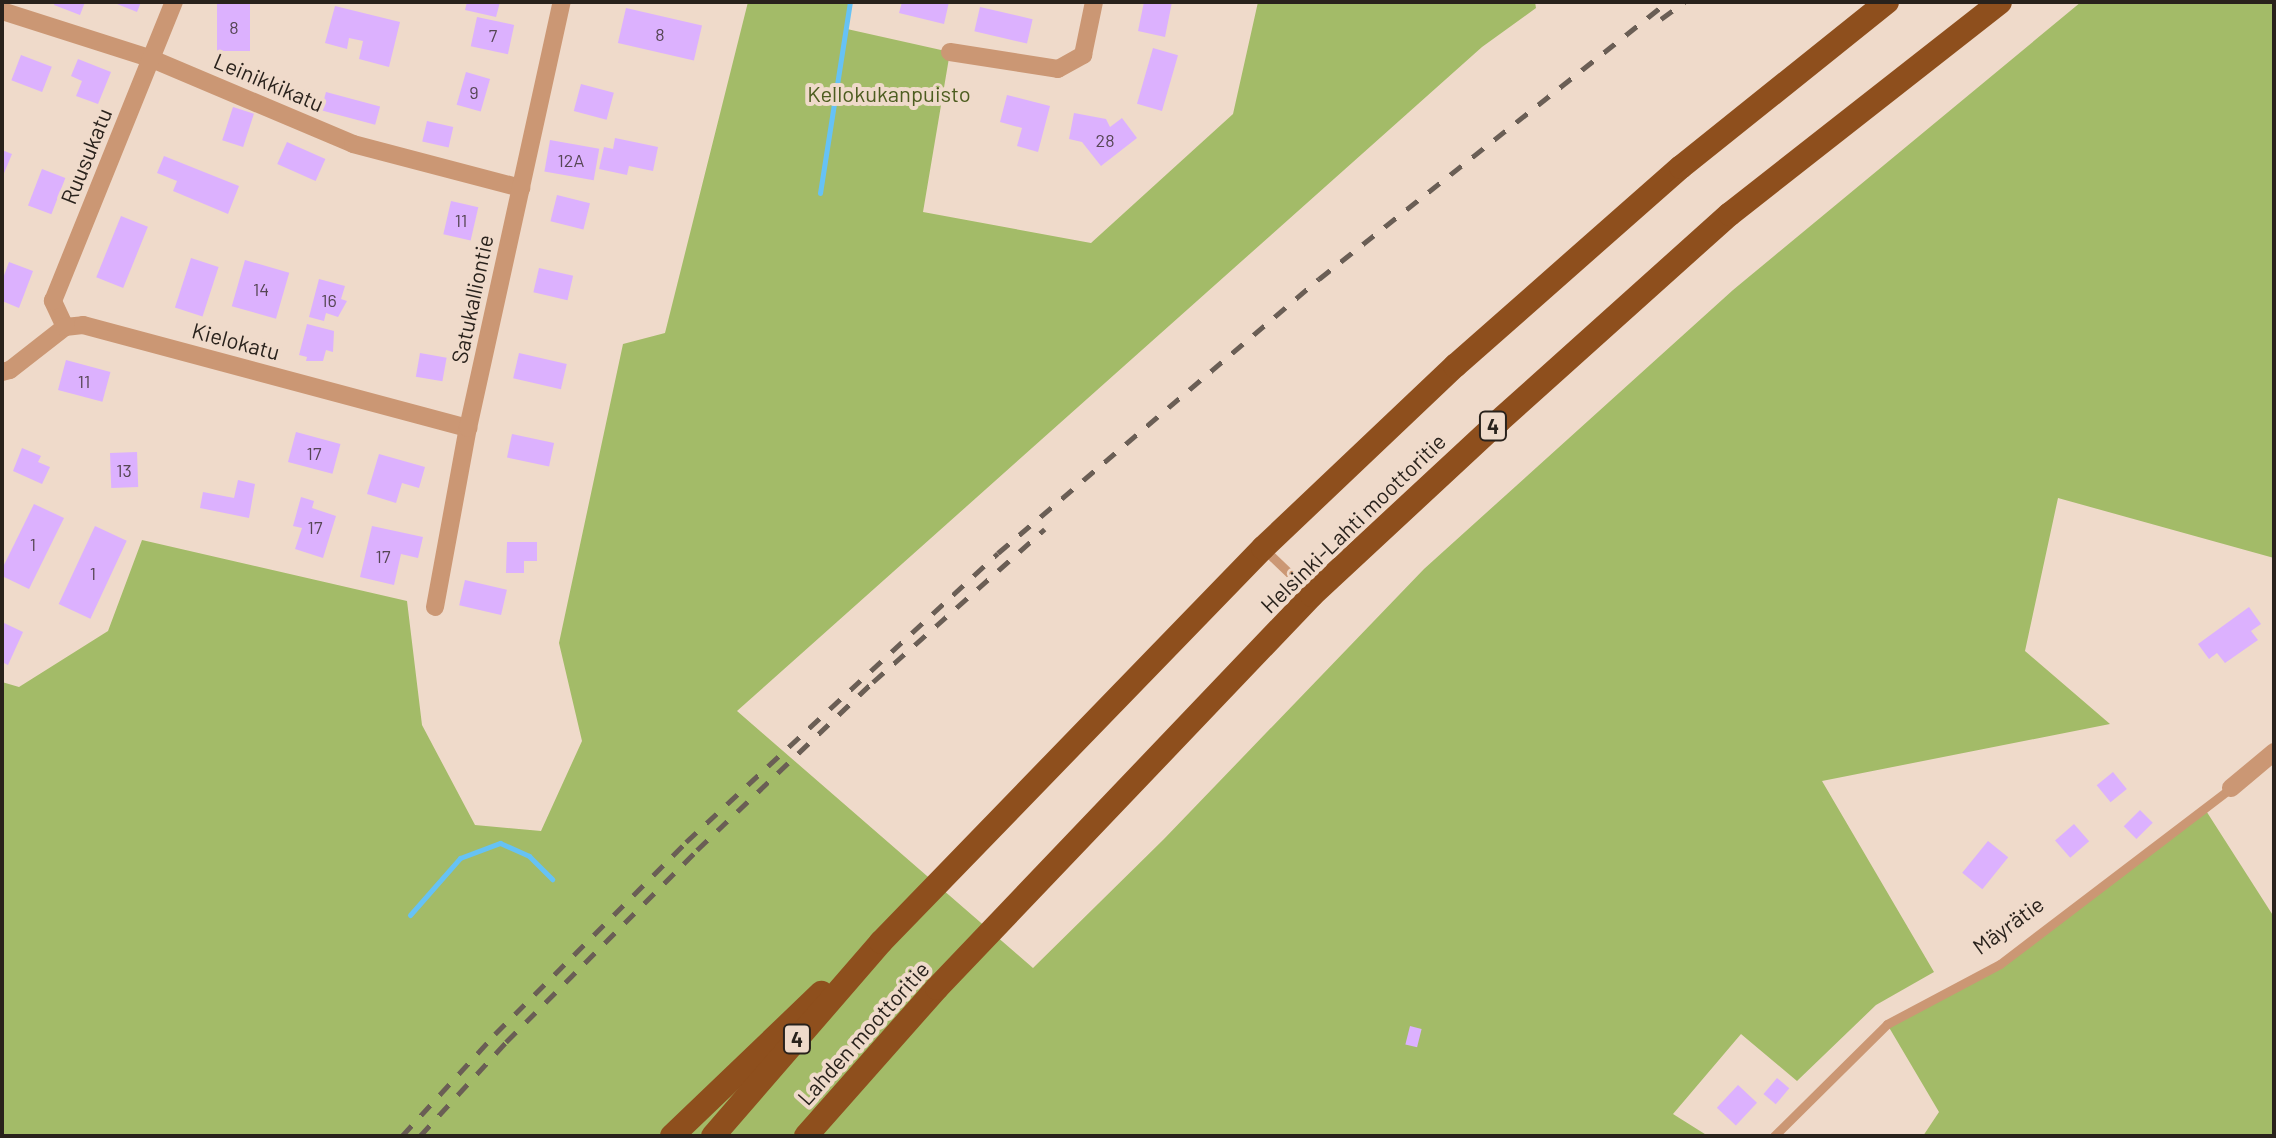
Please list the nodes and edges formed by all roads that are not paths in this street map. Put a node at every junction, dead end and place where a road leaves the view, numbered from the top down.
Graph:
1 (174, 2) edge
2 (562, 2) edge
3 (1094, 2) edge
4 (1887, 2) edge
5 (2000, 2) edge
6 (2, 11) edge
7 (950, 52) dead end
8 (152, 59) junction
9 (521, 188) junction
10 (65, 327) junction
11 (2, 372) edge
12 (468, 428) junction
13 (1263, 548) junction
14 (1312, 595) junction
15 (435, 607) dead end
16 (2274, 752) edge
17 (2231, 788) joint
18 (881, 942) junction
19 (960, 964) joint
20 (672, 1136) edge
21 (713, 1136) edge
22 (806, 1136) edge
23 (1774, 1136) edge

1 - 8 street, Ruusukatu
2 - 9 street, Satukalliontie
3 - 7 street
4 - 13 highway, Helsinki-Lahti moottoritie / 4
5 - 14 highway, Helsinki-Lahti moottoritie / 4
6 - 8 street, Leinikkikatu
8 - 9 street, Leinikkikatu
8 - 10 street, Ruusukatu
9 - 12 street, Satukalliontie
10 - 11 street
10 - 12 street, Kielokatu
12 - 15 street, Satukalliontie
13 - 14 lane
13 - 18 highway, Helsinki-Lahti moottoritie / 4
14 - 19 highway, Helsinki-Lahti moottoritie / 4
16 - 17 street, Mäyrätie
17 - 23 lane, Mäyrätie
18 - 20 highway
18 - 21 highway, Lahden moottoritie / 4
19 - 22 highway, Lahden moottoritie / 4

